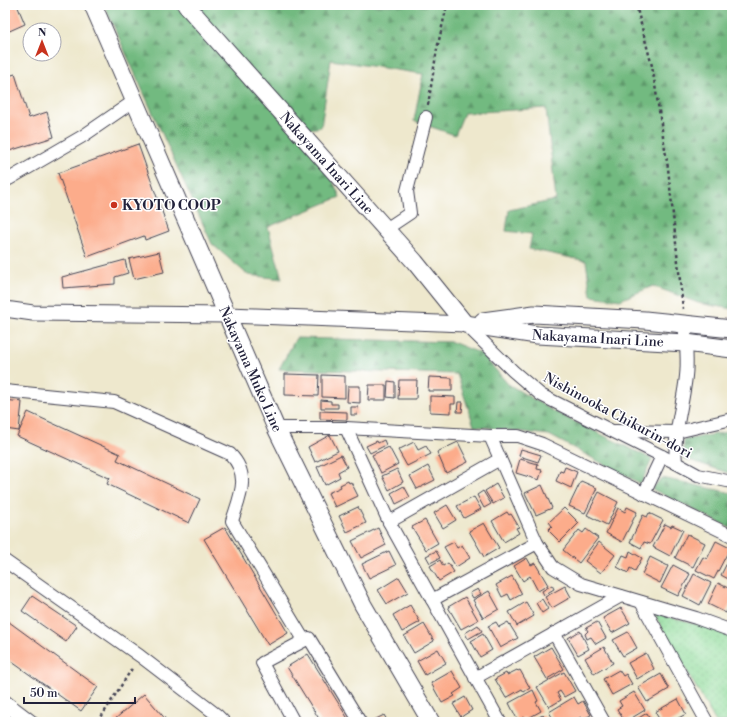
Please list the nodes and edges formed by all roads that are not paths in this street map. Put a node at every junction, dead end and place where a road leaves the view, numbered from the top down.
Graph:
1 (93, 5) edge
2 (186, 5) edge
3 (134, 101) junction
4 (426, 117) road end
5 (5, 180) edge
6 (386, 229) junction
7 (5, 309) edge
8 (228, 315) junction
9 (465, 324) junction
10 (684, 324) junction
11 (732, 329) edge
12 (686, 343) junction
13 (732, 349) edge
14 (5, 391) edge
15 (732, 418) edge
16 (276, 428) junction
17 (346, 428) junction
18 (612, 431) junction
19 (677, 432) junction
20 (490, 436) junction
21 (662, 456) junction
22 (500, 459) junction
23 (676, 463) junction
24 (732, 482) edge
25 (644, 494) junction
26 (389, 522) junction
27 (732, 536) edge
28 (537, 543) junction
29 (5, 561) edge
30 (621, 596) junction
31 (432, 600) junction
32 (641, 602) junction
33 (732, 631) edge
34 (554, 633) junction
35 (304, 640) junction
36 (475, 678) junction
37 (5, 703) edge
38 (30, 722) edge
39 (224, 722) edge
40 (294, 722) edge
41 (360, 722) edge
42 (431, 722) edge
43 (500, 722) edge
44 (604, 722) edge
45 (707, 722) edge

1 - 3 main road, Nakayama Muko Line
2 - 6 main road, Nakayama Inari Line
3 - 5 street
3 - 8 main road, Nakayama Muko Line
4 - 6 street
6 - 9 main road, Nakayama Inari Line
7 - 8 street
8 - 9 street
8 - 16 main road, Nakayama Muko Line
9 - 10 main road, Nakayama Inari Line
9 - 12 main road, Nakayama Inari Line
9 - 18 street, Nishinooka Chikurin-dori
10 - 11 main road, Nakayama Inari Line
10 - 12 street
12 - 13 main road, Nakayama Inari Line
12 - 19 street
14 - 35 street
15 - 19 street
16 - 17 street
16 - 42 main road, Nakayama Muko Line
17 - 20 street
17 - 26 street
18 - 19 street
18 - 21 street, Nishinooka Chikurin-dori
19 - 23 street
20 - 22 street
20 - 25 street
21 - 23 street, Nishinooka Chikurin-dori
21 - 25 street
22 - 26 street
22 - 28 street
23 - 24 street, Nishinooka Chikurin-dori
25 - 27 street
26 - 31 street
28 - 30 street
28 - 31 street
29 - 39 street
30 - 32 street
30 - 34 street
31 - 36 street
32 - 33 street
32 - 45 street
34 - 36 street
34 - 44 street
35 - 40 street
35 - 41 street
36 - 43 street
37 - 38 street

